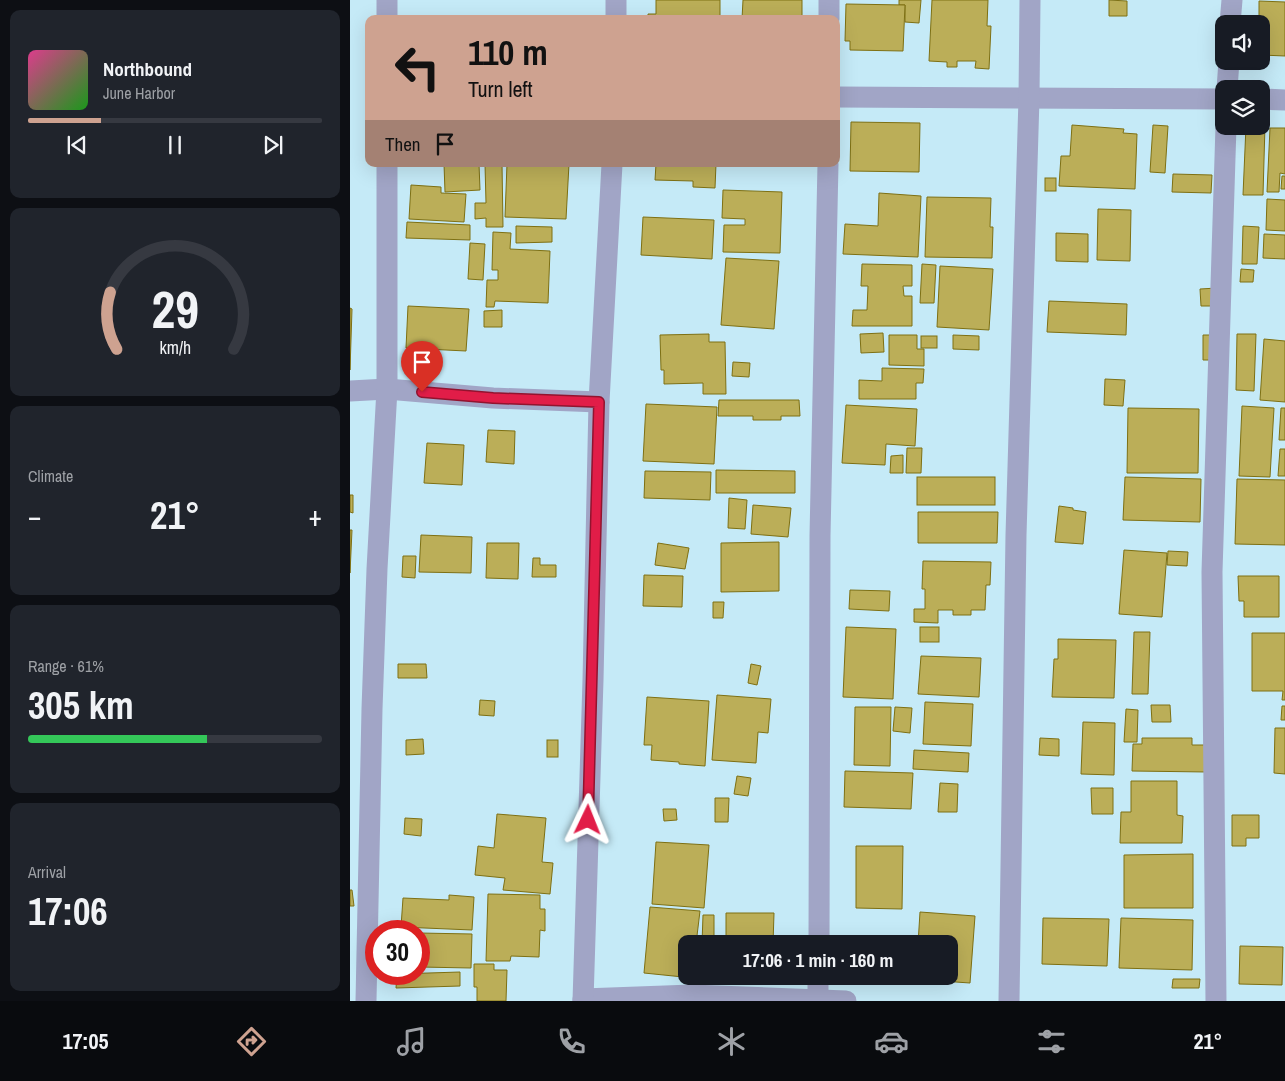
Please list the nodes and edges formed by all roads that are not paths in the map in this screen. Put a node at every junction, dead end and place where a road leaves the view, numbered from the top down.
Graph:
1 (387, 0) edge
2 (616, 0) edge
3 (829, 0) edge
4 (1030, 0) edge
5 (1232, 0) edge
6 (387, 15) edge
7 (616, 15) edge
8 (829, 15) edge
9 (1231, 15) edge
10 (840, 97) edge
11 (1029, 98) junction
12 (1215, 99) edge
13 (1270, 100) edge
14 (1285, 100) edge
15 (1226, 135) edge
16 (387, 167) edge
17 (612, 167) edge
18 (828, 167) edge
19 (387, 390) junction
20 (350, 391) edge
21 (599, 402) junction
22 (818, 935) edge
23 (818, 985) edge
24 (583, 1000) edge
25 (366, 1001) edge
26 (818, 1001) edge
27 (846, 1001) edge
28 (1009, 1001) edge
29 (1216, 1001) edge

1 - 6 street
2 - 7 street
3 - 8 street
4 - 11 street
5 - 9 street
10 - 11 street
11 - 12 street
11 - 28 street
13 - 14 street
15 - 29 street
16 - 19 street
17 - 21 street
18 - 22 street
19 - 20 street
19 - 21 street
19 - 25 street
21 - 24 street
23 - 26 street
24 - 26 street
26 - 27 street

